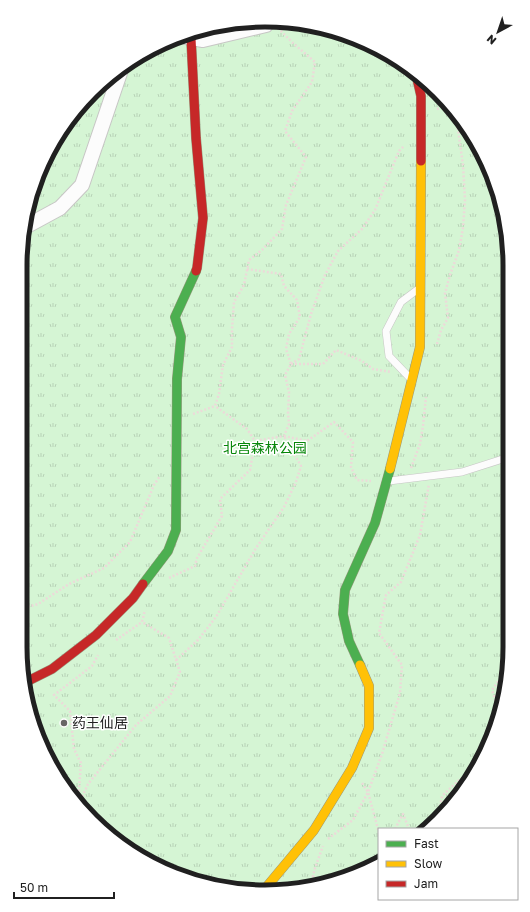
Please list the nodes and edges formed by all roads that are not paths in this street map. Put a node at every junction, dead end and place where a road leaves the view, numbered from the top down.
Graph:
1 (255, 28) edge
2 (192, 38) edge
3 (189, 40) edge
4 (117, 78) edge
5 (418, 83) edge
6 (31, 224) edge
7 (421, 288) junction
8 (410, 378) junction
9 (503, 459) edge
10 (387, 481) junction
11 (29, 680) edge
12 (268, 885) edge

1 - 2 street
3 - 11 street
4 - 6 street
5 - 7 street
7 - 8 street
7 - 8 lane
8 - 10 street
9 - 10 lane
10 - 12 street

